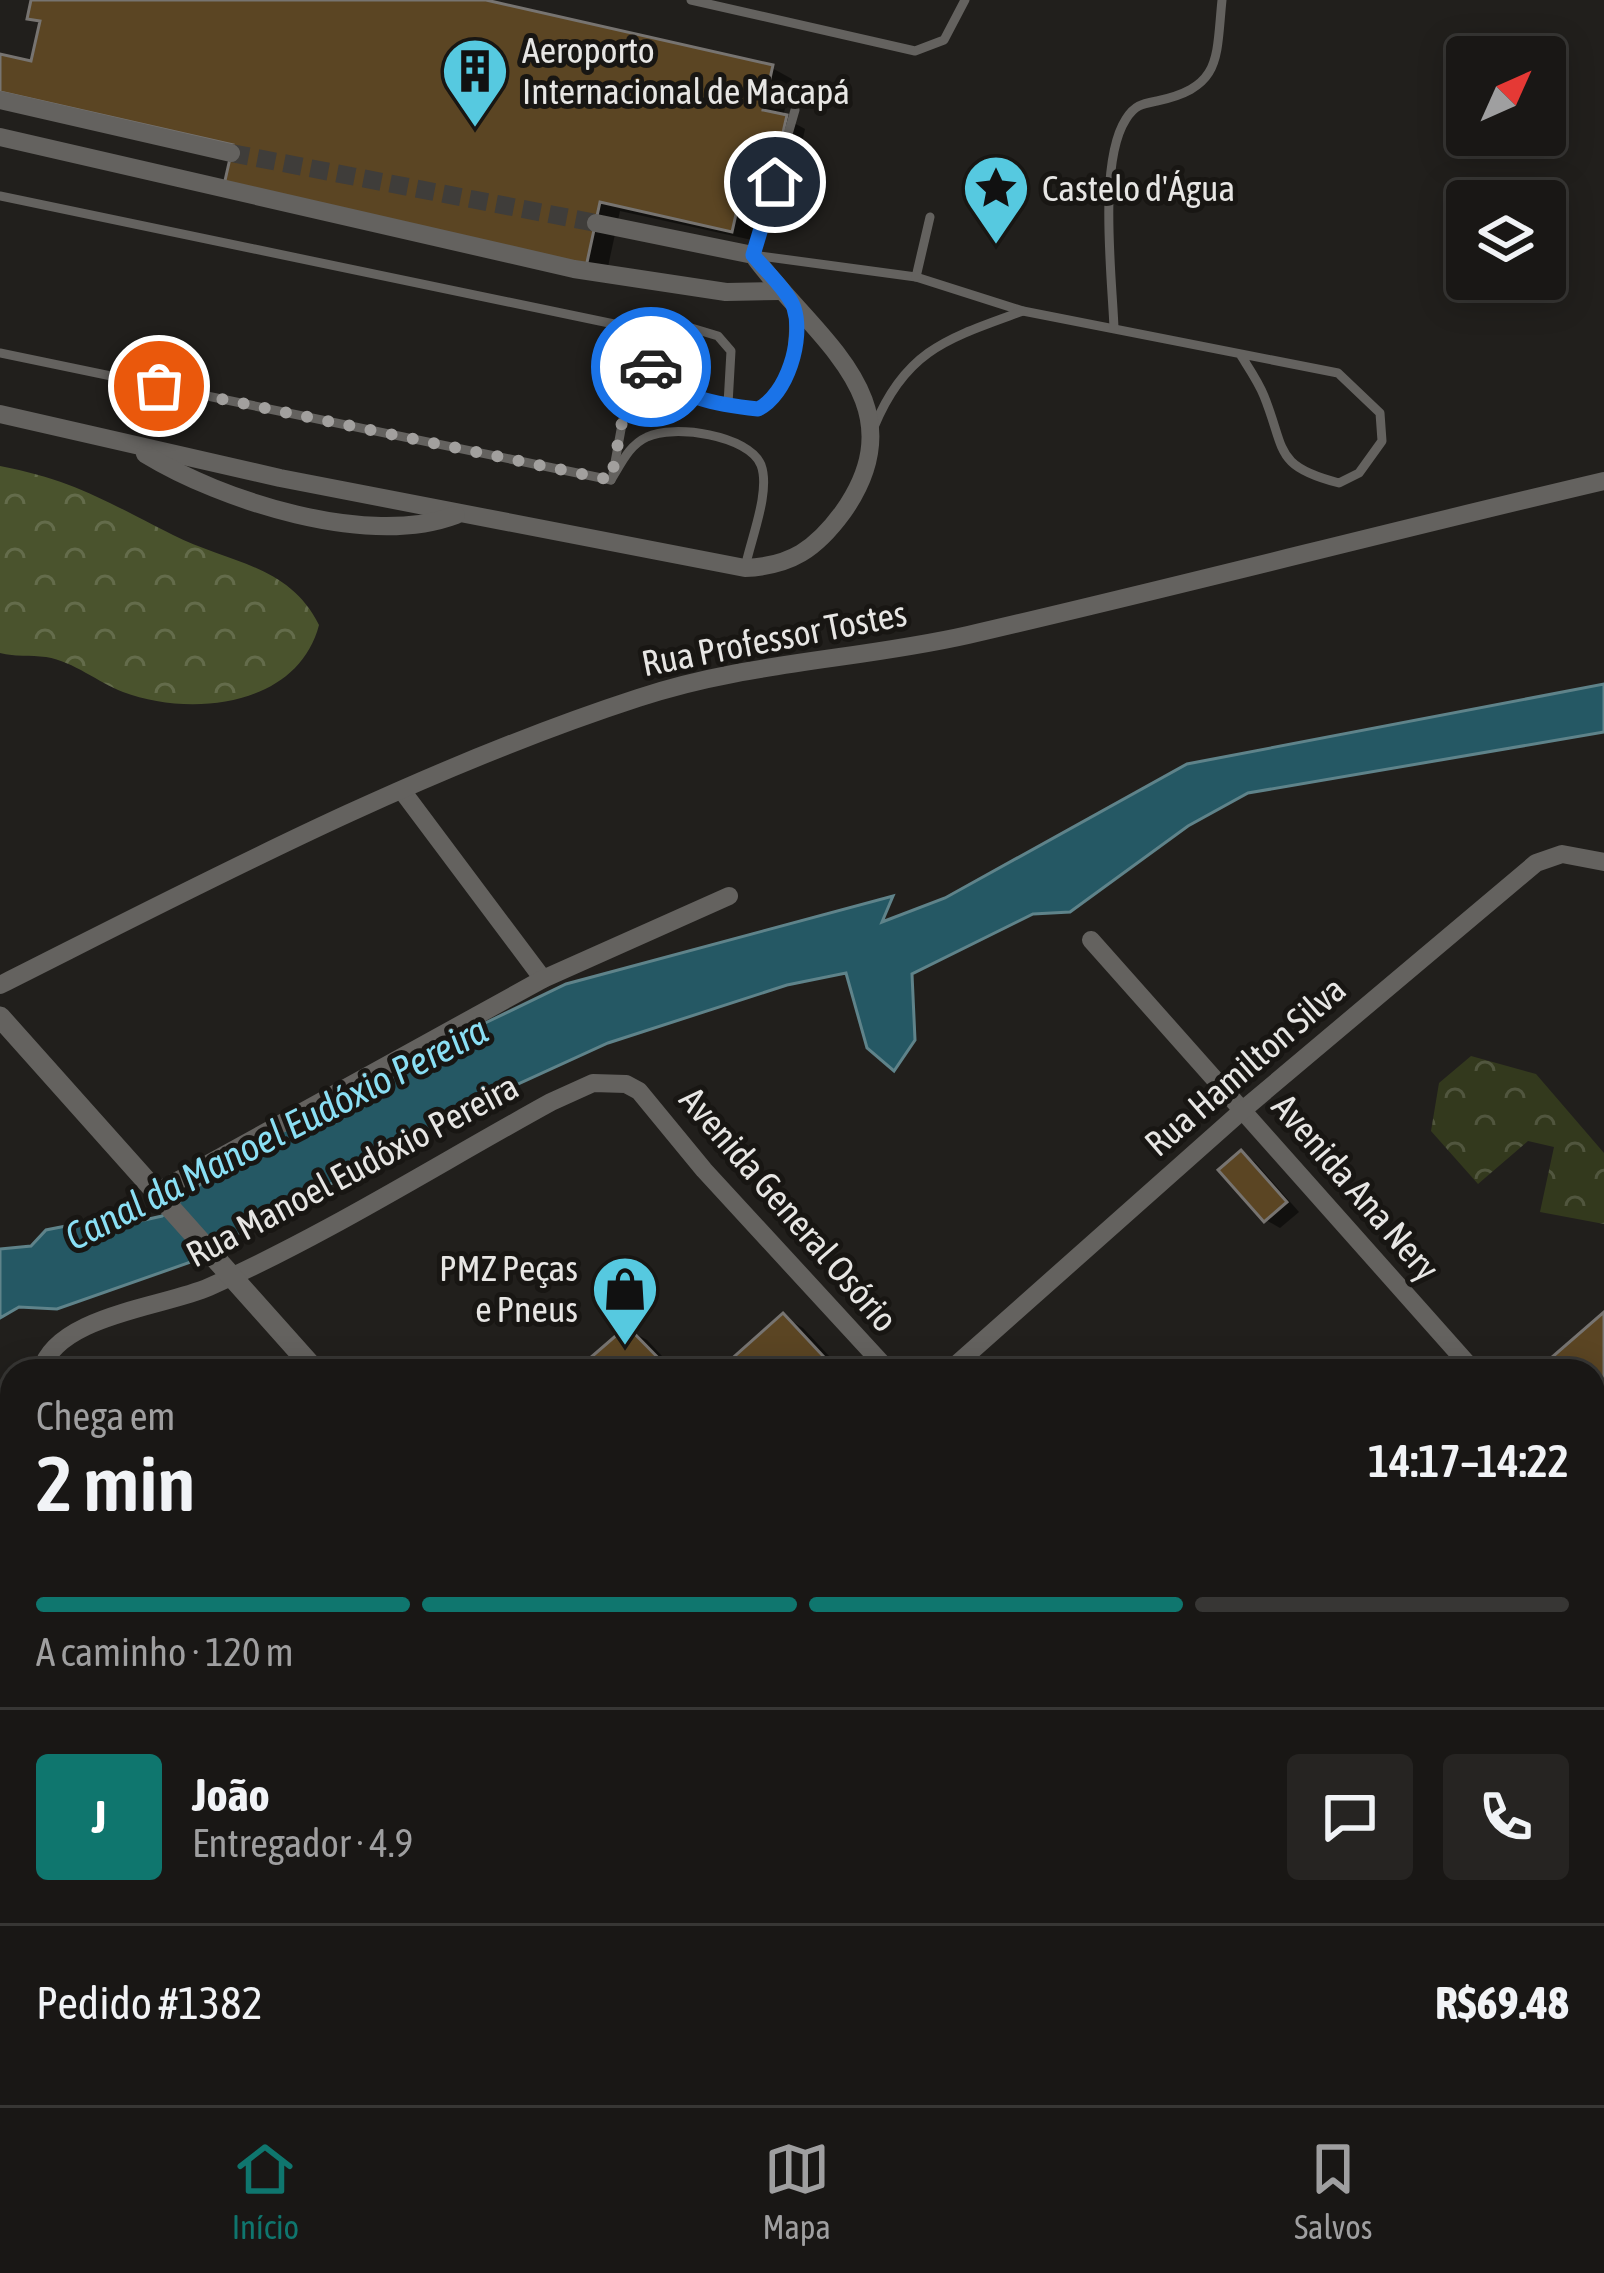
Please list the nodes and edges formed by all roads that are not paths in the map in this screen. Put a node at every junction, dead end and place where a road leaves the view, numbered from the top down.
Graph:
1 (691, 0) edge
2 (965, 0) edge
3 (1222, 0) edge
4 (0, 100) edge
5 (796, 110) dead end
6 (0, 137) edge
7 (231, 154) tunnel mouth
8 (0, 196) edge
9 (930, 217) dead end
10 (596, 223) tunnel mouth
11 (753, 255) junction
12 (916, 278) junction
13 (780, 291) junction
14 (794, 306) junction
15 (1023, 311) junction
16 (1114, 328) junction
17 (637, 343) junction
18 (0, 353) edge
19 (1240, 354) junction
20 (644, 356) junction
21 (728, 404) junction
22 (0, 414) edge
23 (873, 429) junction
24 (130, 446) junction
25 (611, 480) junction
26 (1604, 482) edge
27 (457, 514) junction
28 (745, 568) junction
29 (403, 792) junction
30 (1604, 862) edge
31 (729, 896) dead end
32 (1091, 940) dead end
33 (543, 979) junction
34 (0, 985) edge
35 (0, 1017) edge
36 (639, 1091) joint
37 (1244, 1109) junction
38 (163, 1195) junction
39 (225, 1266) junction
40 (50, 1359) edge
41 (306, 1359) edge
42 (878, 1359) edge
43 (963, 1359) edge
44 (1463, 1359) edge

1 - 2 lane
3 - 16 lane
4 - 7 street
5 - 11 lane
6 - 13 street
8 - 17 lane
9 - 12 lane
10 - 11 street
11 - 12 lane
11 - 13 street
12 - 15 lane
13 - 14 street
14 - 21 lane
14 - 23 street
15 - 16 lane
15 - 23 lane
16 - 19 lane
17 - 20 lane
17 - 25 lane
18 - 25 lane
19 - 19 lane
20 - 21 lane
20 - 21 lane
22 - 24 street
23 - 28 street
24 - 27 street
24 - 27 street
25 - 28 lane
26 - 29 street, Rua Professor Tostes
27 - 28 street
29 - 33 street
29 - 34 street, Rua Professor Tostes
30 - 37 street, Rua Hamilton Silva
31 - 33 street, Rua Manoel Eudóxio Pereira
32 - 37 street, Avenida Ana Nery
33 - 38 street, Rua Manoel Eudóxio Pereira
35 - 38 street
36 - 39 street, Rua Manoel Eudóxio Pereira
36 - 42 street, Avenida General Osório
37 - 43 street, Rua Hamilton Silva
37 - 44 street, Avenida Ana Nery
38 - 39 street
39 - 40 street, Rua Manoel Eudóxio Pereira
39 - 41 street

